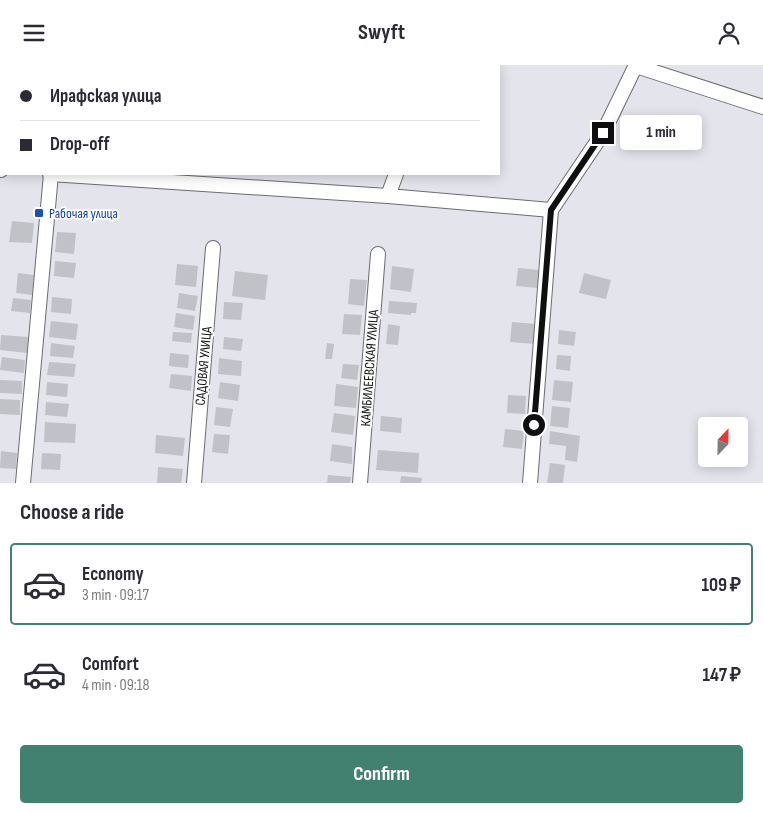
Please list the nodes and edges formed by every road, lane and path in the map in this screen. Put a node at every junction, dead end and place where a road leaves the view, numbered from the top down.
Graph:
1 (636, 65) edge
2 (763, 107) edge
3 (51, 175) edge
4 (86, 175) edge
5 (396, 175) edge
6 (226, 179) edge
7 (388, 196) junction
8 (551, 210) junction
9 (213, 248) dead end
10 (378, 254) dead end
11 (23, 483) edge
12 (194, 483) edge
13 (360, 483) edge
14 (530, 483) edge

1 - 2 street
1 - 8 street
3 - 11 street
4 - 6 street
5 - 7 street
6 - 7 street
7 - 8 street
8 - 14 street
9 - 12 street, САДОВАЯ УЛИЦА
10 - 13 street, КАМБИЛЕЕВСКАЯ УЛИЦА

